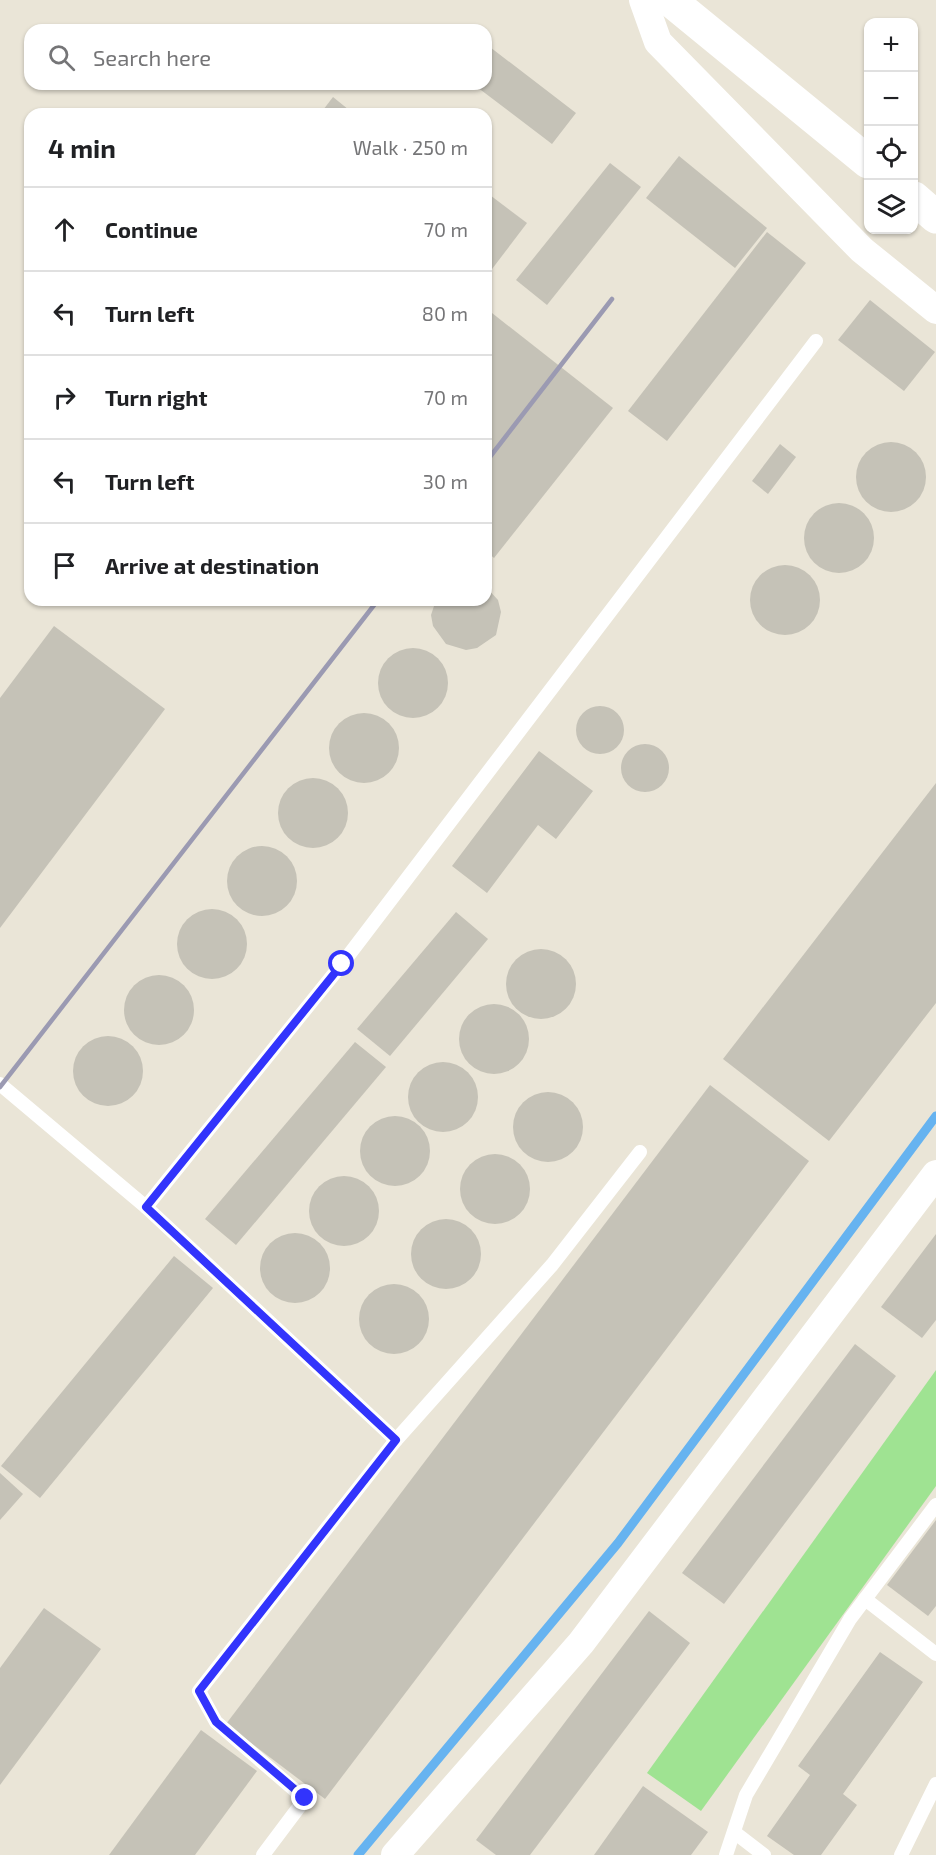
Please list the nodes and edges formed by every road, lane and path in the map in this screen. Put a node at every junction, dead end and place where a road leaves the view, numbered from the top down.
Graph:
1 (643, 0) edge
2 (669, 0) edge
3 (864, 159) edge
4 (918, 201) edge
5 (936, 217) edge
6 (936, 310) edge
7 (816, 341) dead end
8 (0, 1084) edge
9 (640, 1152) dead end
10 (936, 1174) edge
11 (146, 1207) junction
12 (396, 1440) junction
13 (936, 1505) edge
14 (865, 1599) junction
15 (936, 1654) edge
16 (936, 1784) edge
17 (734, 1832) junction
18 (263, 1855) edge
19 (395, 1855) edge
20 (726, 1855) edge
21 (764, 1855) edge
22 (902, 1855) edge

1 - 6 street
2 - 3 main road
4 - 5 main road
7 - 11 lane
8 - 11 lane
9 - 12 lane
10 - 19 street
11 - 12 lane
12 - 18 lane
13 - 14 lane
14 - 15 lane
14 - 17 lane
16 - 22 lane
17 - 20 lane
17 - 21 lane

